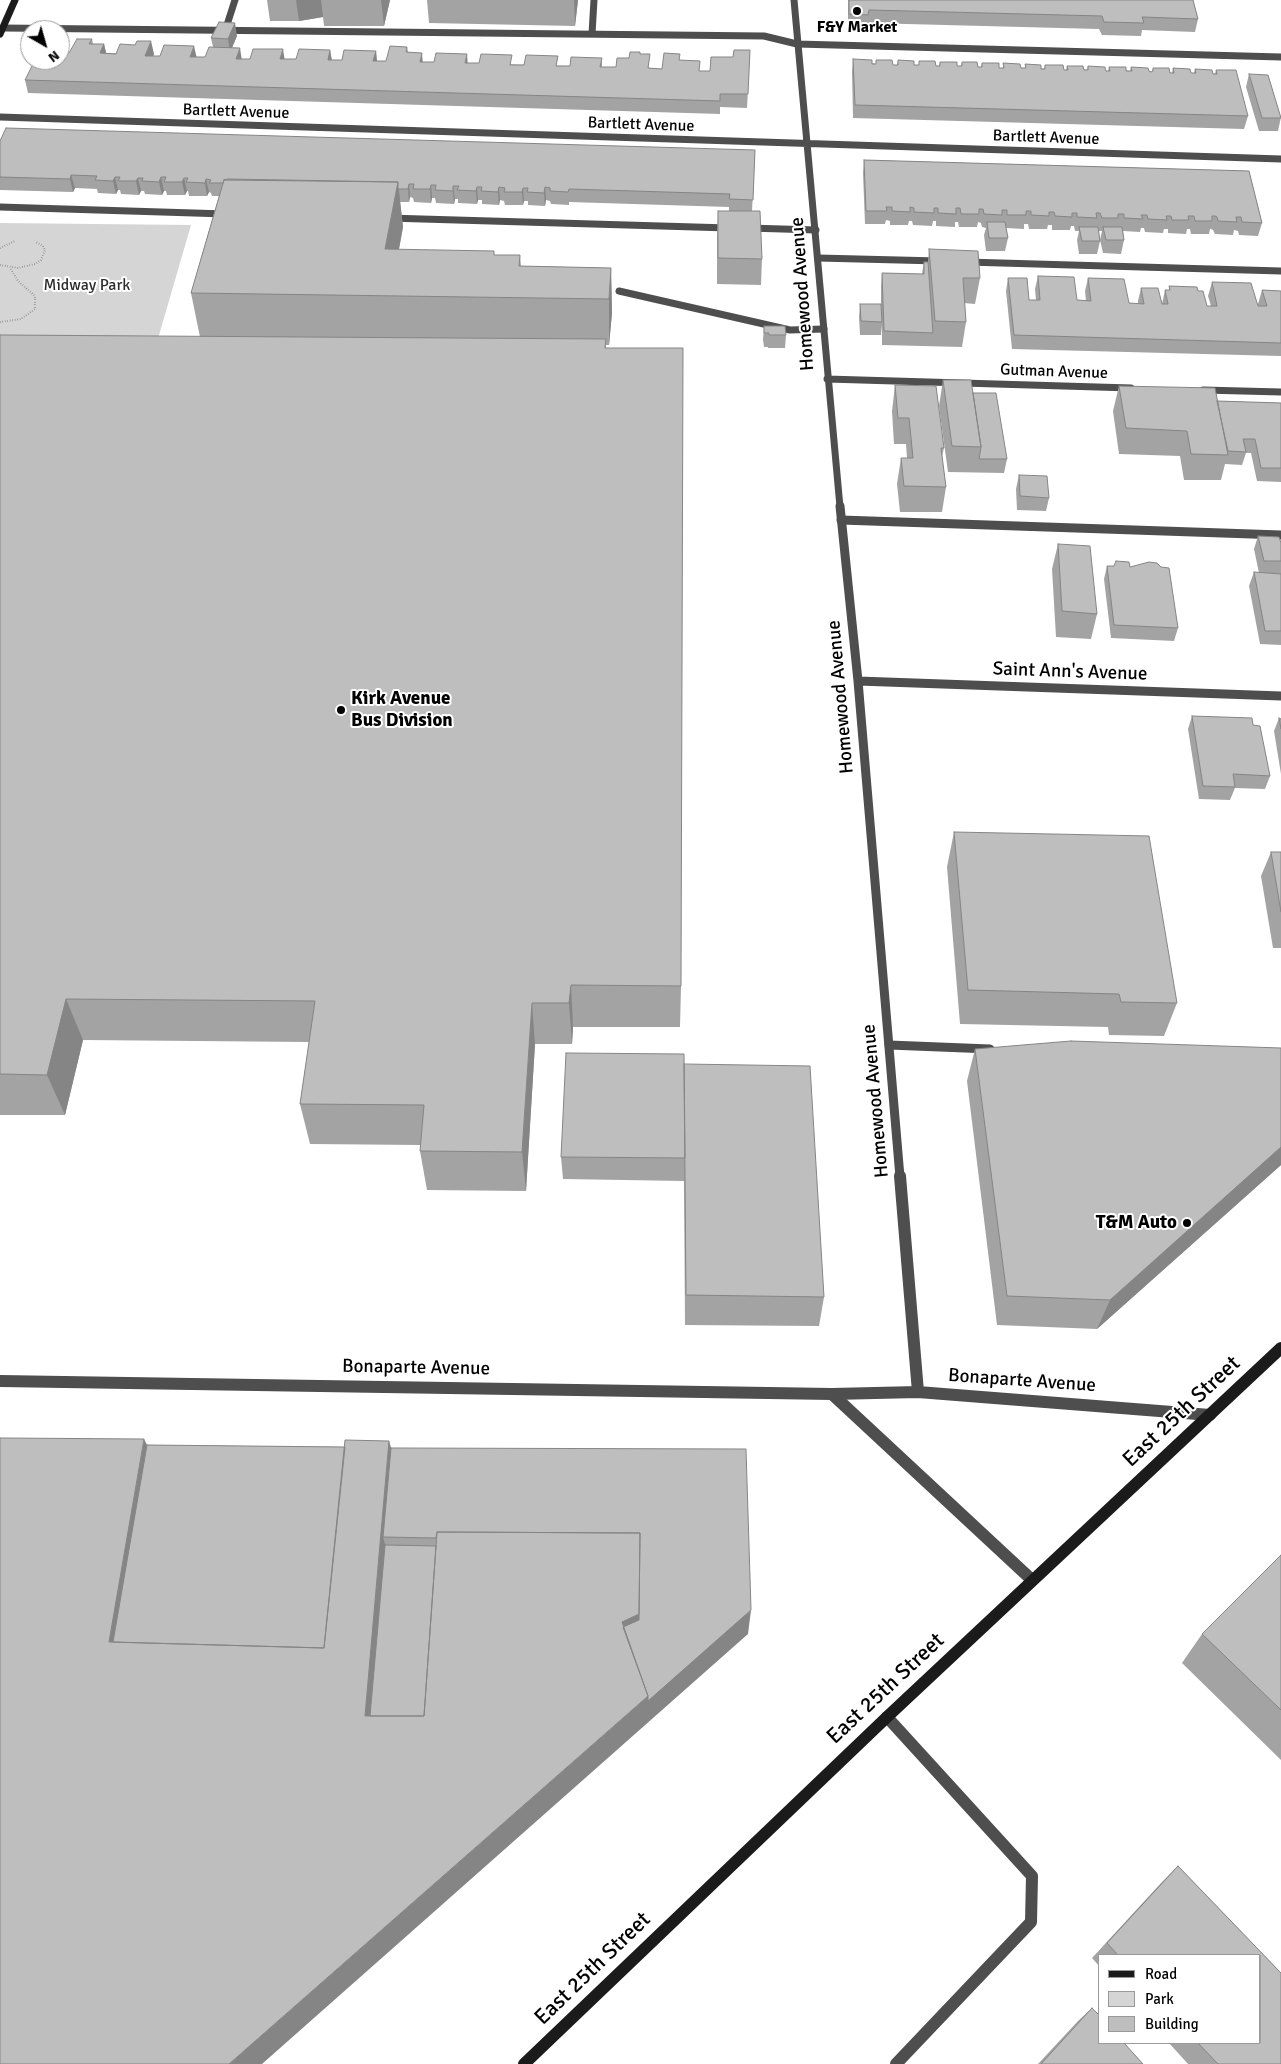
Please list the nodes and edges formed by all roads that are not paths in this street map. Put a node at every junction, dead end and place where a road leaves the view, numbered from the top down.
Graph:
1 (14, 0) edge
2 (235, 0) edge
3 (594, 0) edge
4 (794, 0) edge
5 (225, 30) junction
6 (1, 31) edge
7 (592, 34) junction
8 (798, 44) junction
9 (1281, 57) edge
10 (0, 117) edge
11 (808, 144) junction
12 (1281, 159) edge
13 (0, 207) edge
14 (239, 214) edge
15 (378, 218) edge
16 (816, 230) junction
17 (818, 258) junction
18 (946, 261) edge
19 (956, 262) edge
20 (1281, 271) edge
21 (618, 291) dead end
22 (824, 329) junction
23 (827, 379) junction
24 (1143, 388) edge
25 (1192, 390) edge
26 (1281, 392) edge
27 (842, 520) junction
28 (1281, 535) edge
29 (858, 681) junction
30 (1281, 696) edge
31 (889, 1045) junction
32 (997, 1049) edge
33 (1281, 1348) edge
34 (0, 1381) edge
35 (918, 1392) junction
36 (832, 1394) junction
37 (1210, 1415) junction
38 (1032, 1580) junction
39 (887, 1717) junction
40 (524, 2064) edge
41 (896, 2064) edge

1 - 6 main road
2 - 5 street
3 - 7 street
4 - 8 street, Homewood Avenue
5 - 6 street
5 - 7 street
7 - 8 street
8 - 9 street
8 - 11 street, Homewood Avenue
10 - 11 street, Bartlett Avenue
11 - 12 street, Bartlett Avenue
11 - 16 street, Homewood Avenue
13 - 14 street
15 - 16 street
16 - 17 street, Homewood Avenue
17 - 18 street
17 - 22 street, Homewood Avenue
19 - 20 street
21 - 22 street
22 - 23 street, Homewood Avenue
23 - 24 street, Gutman Avenue
23 - 27 street, Homewood Avenue
25 - 26 street
27 - 28 street
27 - 29 street, Homewood Avenue
29 - 30 street, Saint Ann's Avenue
29 - 31 street, Homewood Avenue
31 - 32 street
31 - 35 street, Homewood Avenue
33 - 37 main road, East 25th Street
34 - 36 street, Bonaparte Avenue
35 - 36 street, Bonaparte Avenue
35 - 37 street, Bonaparte Avenue
36 - 38 street
37 - 38 main road, East 25th Street
38 - 39 main road, East 25th Street
39 - 40 main road, East 25th Street
39 - 41 street

